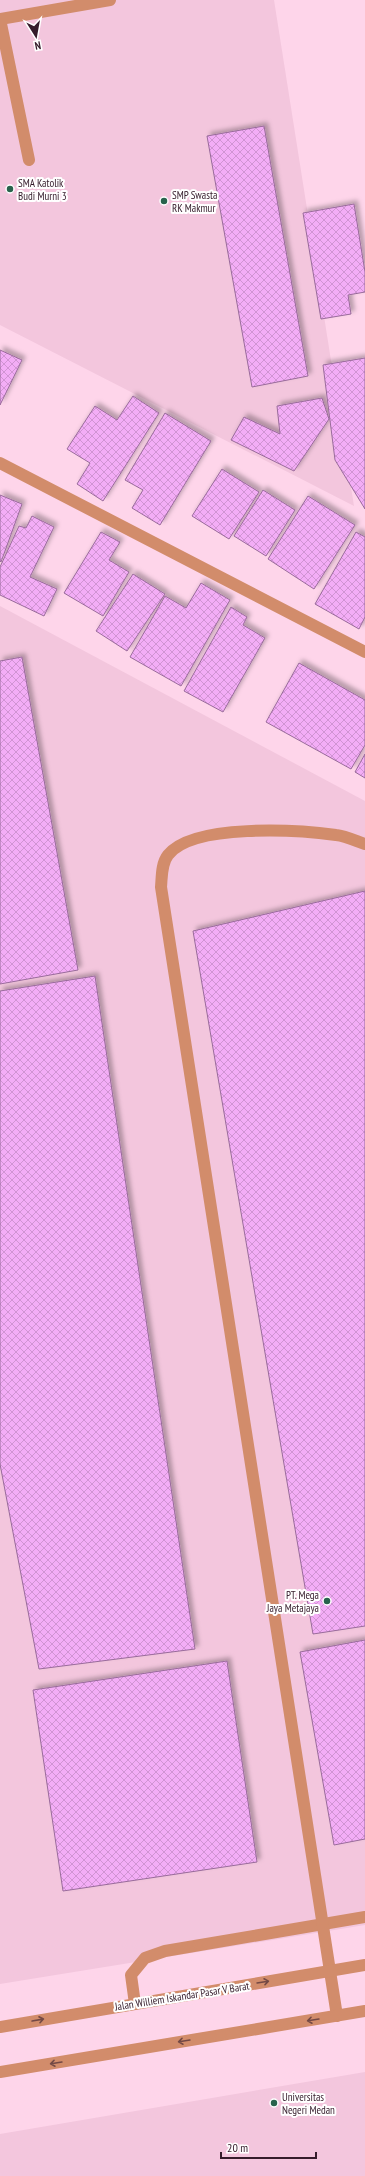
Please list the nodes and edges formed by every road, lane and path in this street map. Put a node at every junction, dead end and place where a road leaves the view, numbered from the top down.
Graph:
1 (110, 0) edge
2 (0, 19) edge
3 (29, 160) dead end
4 (0, 463) edge
5 (365, 652) edge
6 (365, 844) edge
7 (365, 1916) edge
8 (322, 1924) junction
9 (365, 1966) edge
10 (329, 1972) junction
11 (134, 2004) junction
12 (365, 2011) edge
13 (337, 2016) junction
14 (0, 2027) edge
15 (0, 2072) edge

1 - 2 street
2 - 3 street
4 - 5 street
6 - 8 street
7 - 8 street
8 - 10 street
8 - 11 street
9 - 10 street, Jalan Williem Iskandar Pasar V Barat
11 -> 10 street, Jalan Williem Iskandar Pasar V Barat
10 - 13 street
14 -> 11 street, Jalan Williem Iskandar Pasar V Barat
12 - 13 street
13 -> 15 street

